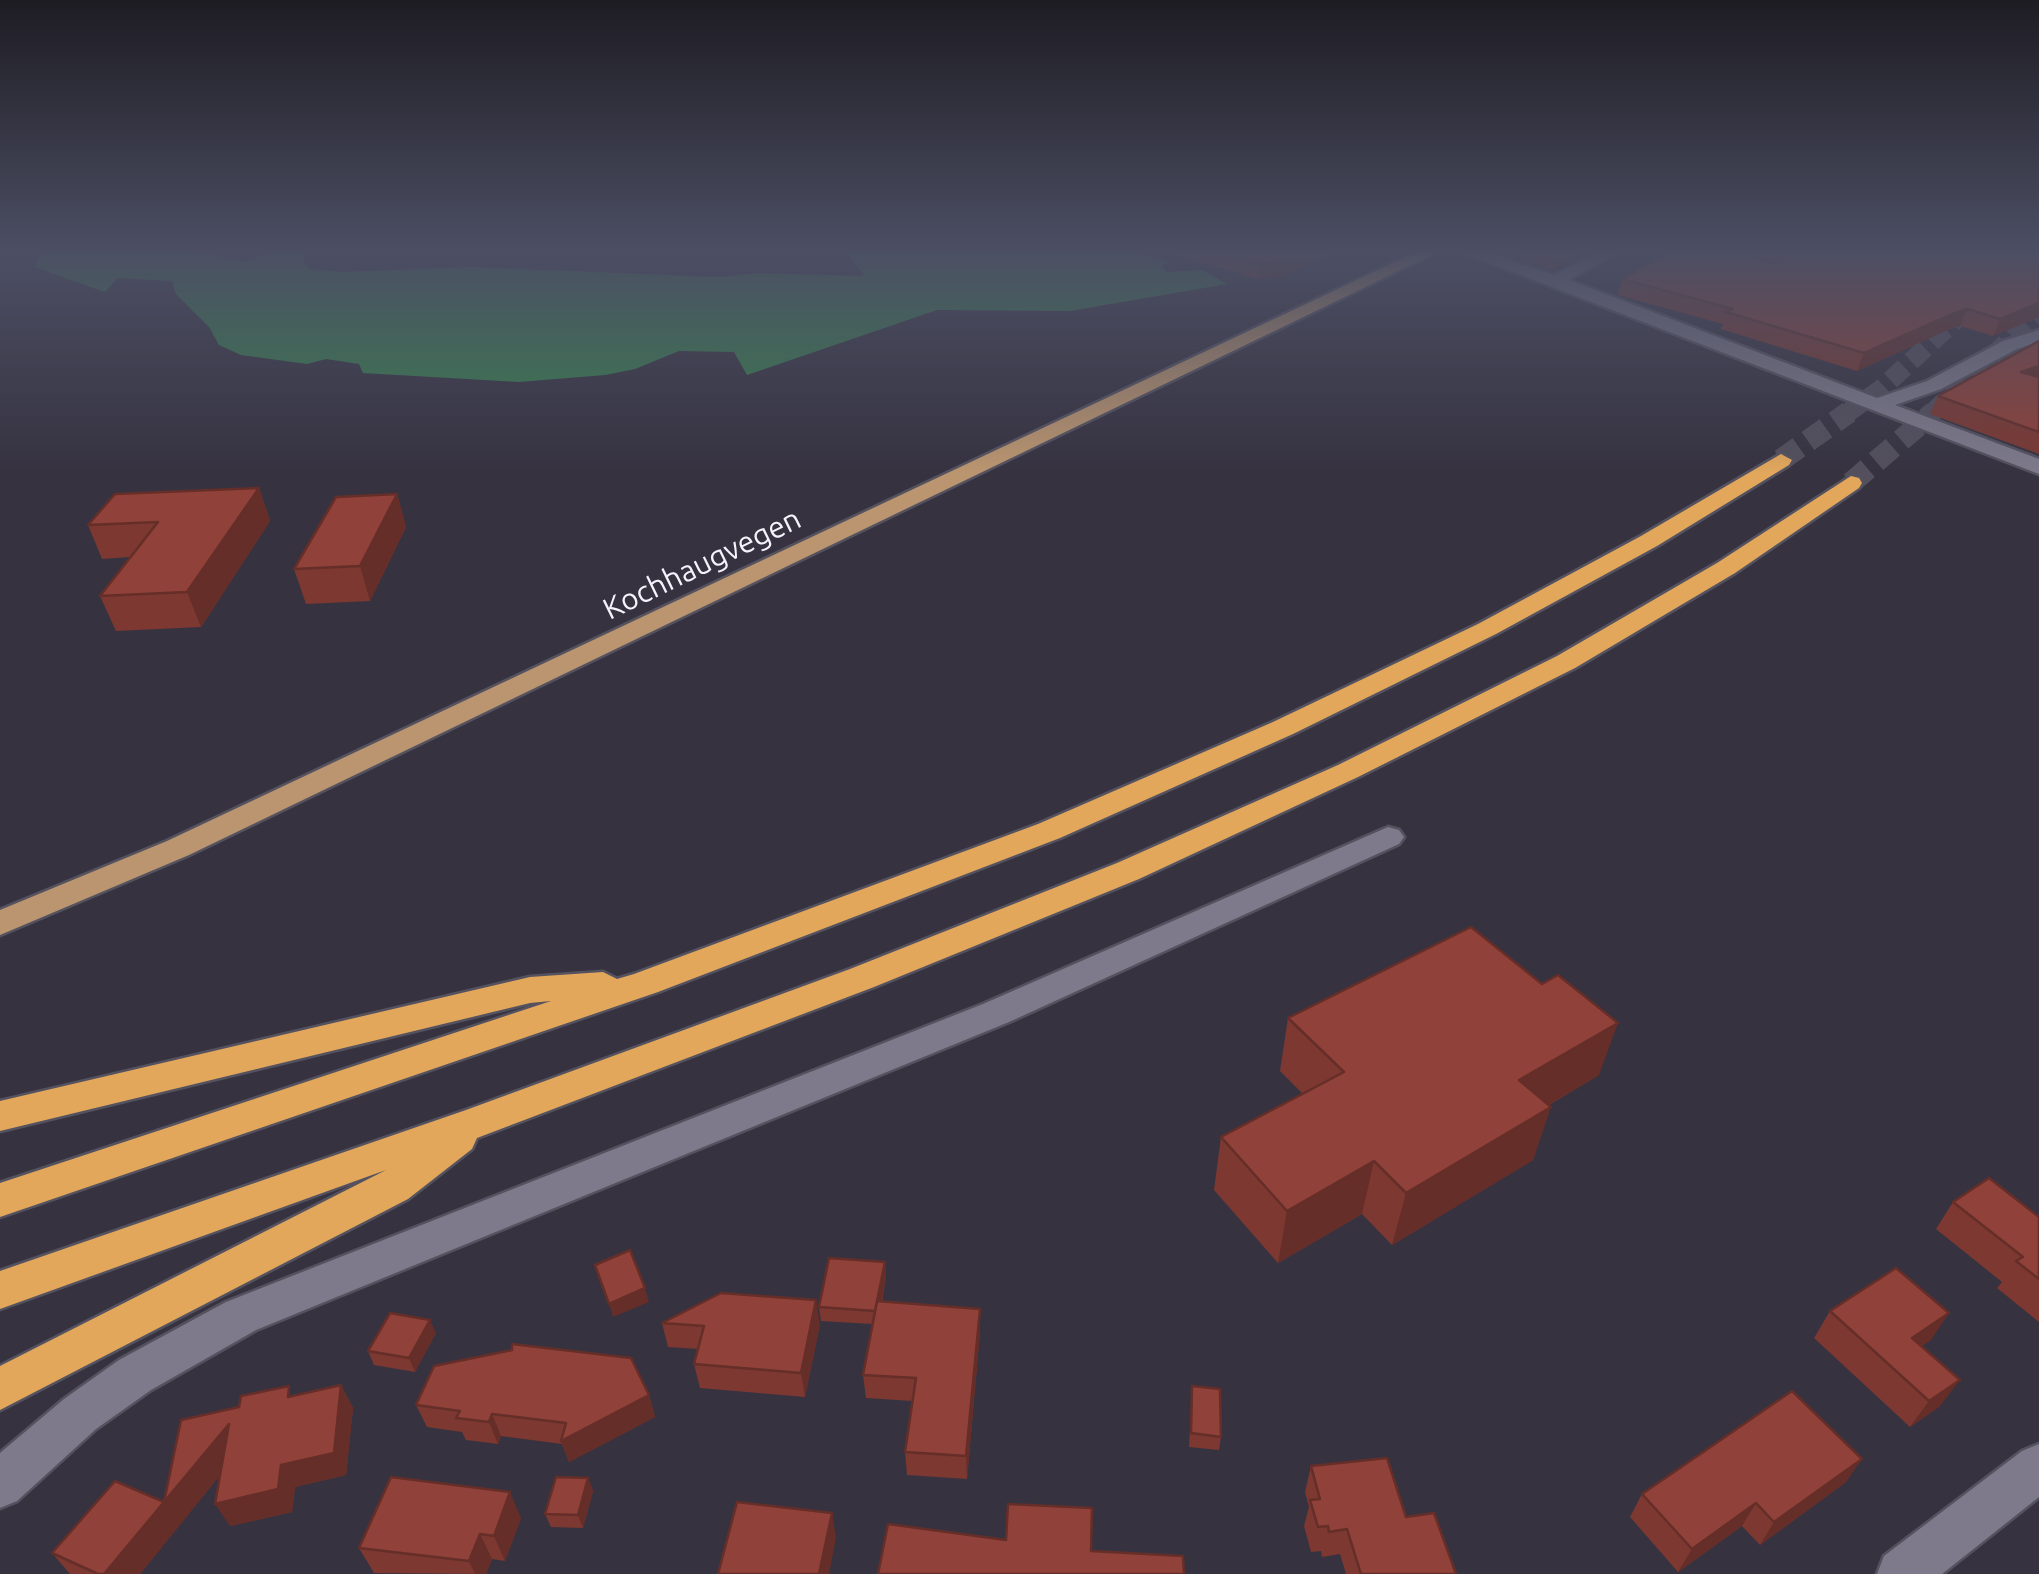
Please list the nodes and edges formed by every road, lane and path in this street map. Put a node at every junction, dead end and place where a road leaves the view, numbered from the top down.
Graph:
1 (1276, 326) edge
2 (1673, 326) edge
3 (2039, 336) edge
4 (1878, 404) junction
5 (1781, 460) tunnel mouth
6 (2039, 467) edge
7 (1851, 483) tunnel mouth
8 (1388, 837) dead end
9 (0, 923) edge
10 (646, 983) junction
11 (0, 1116) edge
12 (480, 1120) junction
13 (0, 1200) edge
14 (0, 1290) edge
15 (0, 1388) edge
16 (2039, 1467) edge
17 (0, 1484) edge
18 (1902, 1574) edge

1 - 9 main road, Kochhaugvegen
2 - 4 street
3 - 4 street
4 - 6 street
5 - 10 highway
7 - 12 highway
8 - 17 street
10 - 11 highway
10 - 13 highway
12 - 14 highway
12 - 15 highway
16 - 18 street

